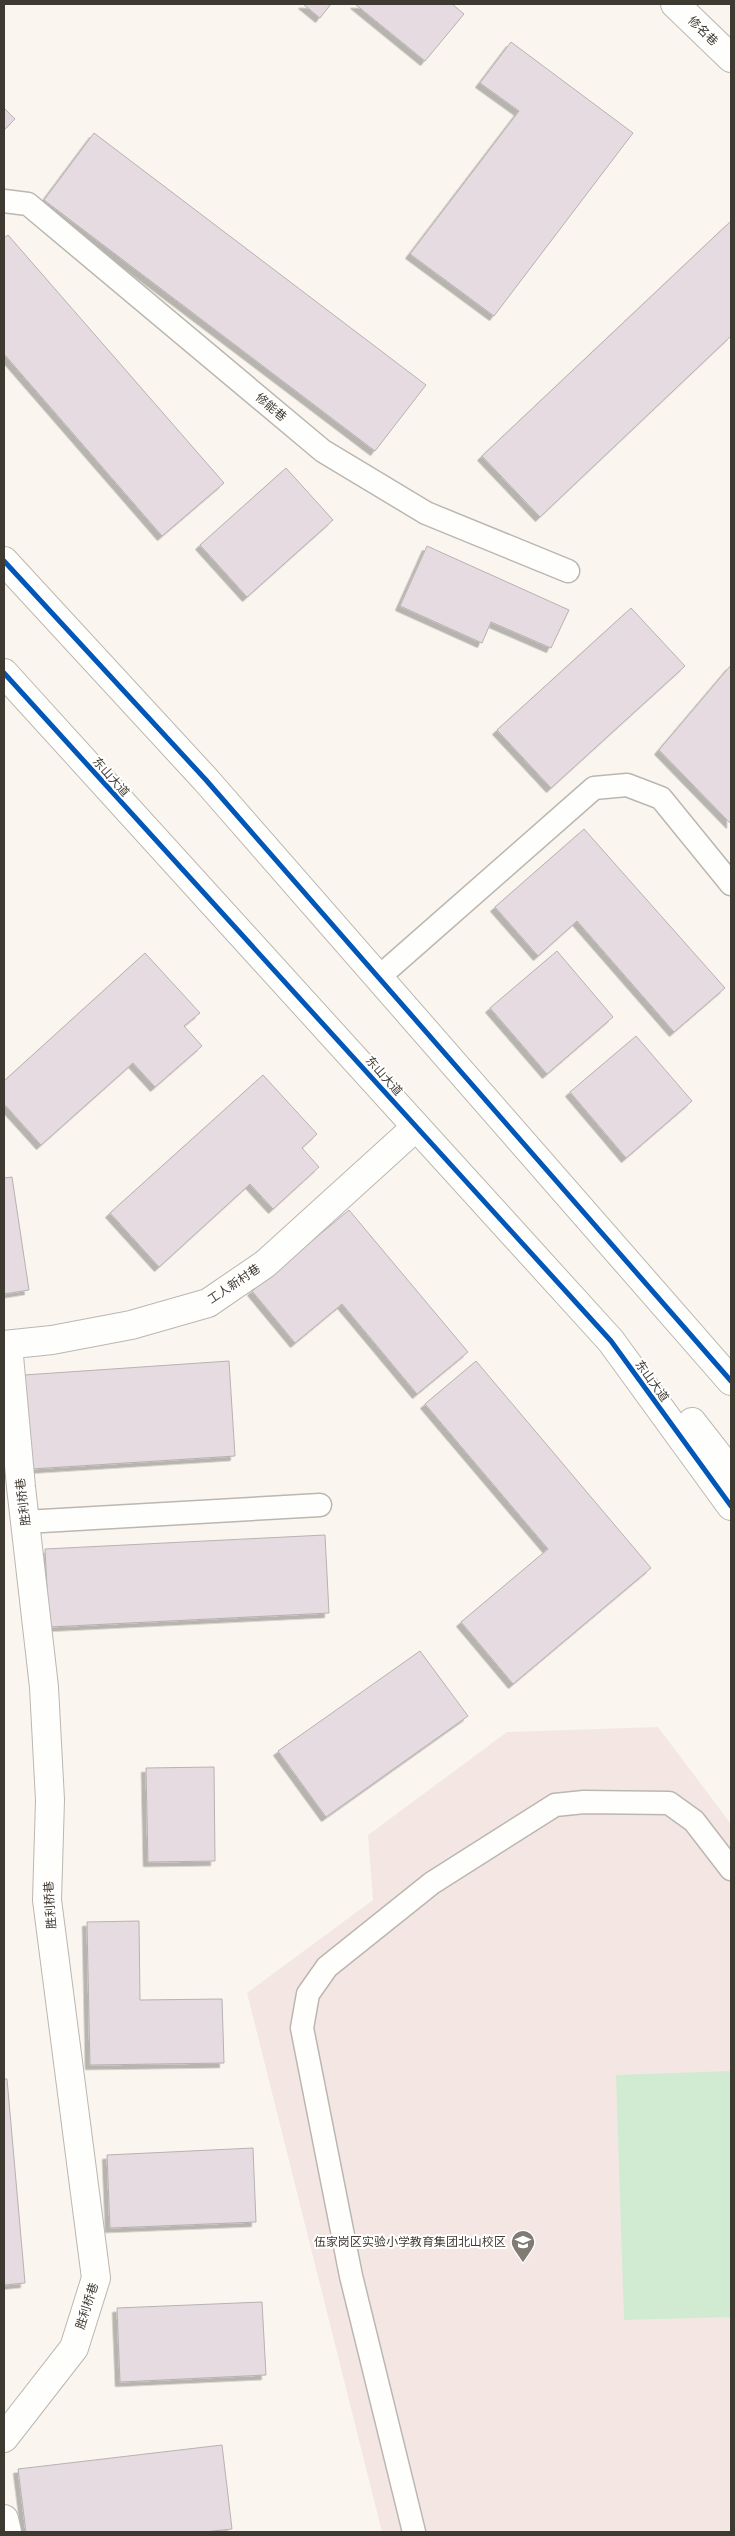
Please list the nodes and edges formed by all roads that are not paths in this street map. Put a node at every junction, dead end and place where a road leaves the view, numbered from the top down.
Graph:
1 (675, 4) edge
2 (731, 58) edge
3 (4, 201) edge
4 (4, 561) edge
5 (568, 571) dead end
6 (4, 673) edge
7 (731, 884) edge
8 (379, 977) junction
9 (416, 1127) junction
10 (664, 1304) junction
11 (611, 1341) junction
12 (6, 1345) edge
13 (731, 1381) edge
14 (731, 1394) edge
15 (731, 1472) edge
16 (320, 1505) dead end
17 (731, 1506) edge
18 (25, 1522) junction
19 (731, 1869) edge
20 (4, 2438) edge
21 (4, 2519) edge
22 (6, 2532) edge
23 (414, 2532) edge

1 - 2 main road, 修名巷
3 - 5 lane, 修能巷
4 - 8 main road
6 - 9 main road, 东山大道
7 - 8 lane
8 - 10 main road
9 - 11 main road, 东山大道
9 - 12 main road, 工人新村巷
10 - 13 main road
10 - 14 main road
11 - 15 main road
11 - 17 main road, 东山大道
12 - 18 main road, 胜利桥巷
16 - 18 lane
18 - 20 main road, 胜利桥巷
19 - 23 lane
21 - 22 main road

